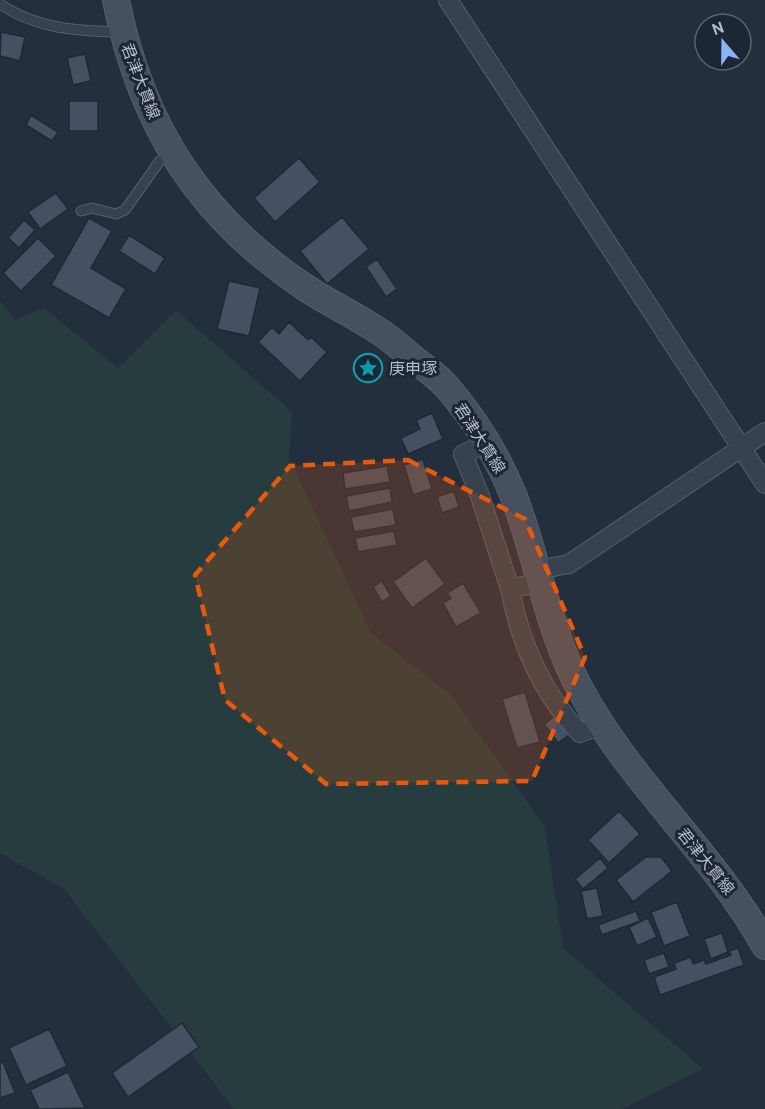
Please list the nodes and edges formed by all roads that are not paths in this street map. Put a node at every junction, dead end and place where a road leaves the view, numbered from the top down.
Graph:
1 (116, 0) edge
2 (448, 0) edge
3 (0, 4) edge
4 (123, 32) junction
5 (173, 151) junction
6 (81, 211) dead end
7 (765, 432) edge
8 (487, 443) junction
9 (741, 448) junction
10 (765, 484) edge
11 (538, 576) junction
12 (510, 589) junction
13 (601, 725) junction
14 (765, 946) edge

1 - 4 main road, 君津大貫線
2 - 9 street
3 - 4 lane
4 - 5 main road, 君津大貫線
5 - 6 lane
5 - 8 main road, 君津大貫線
7 - 9 street
8 - 11 main road, 君津大貫線
8 - 12 street
9 - 10 street
9 - 11 street
11 - 12 street
11 - 13 main road, 君津大貫線
12 - 13 street
13 - 14 main road, 君津大貫線

